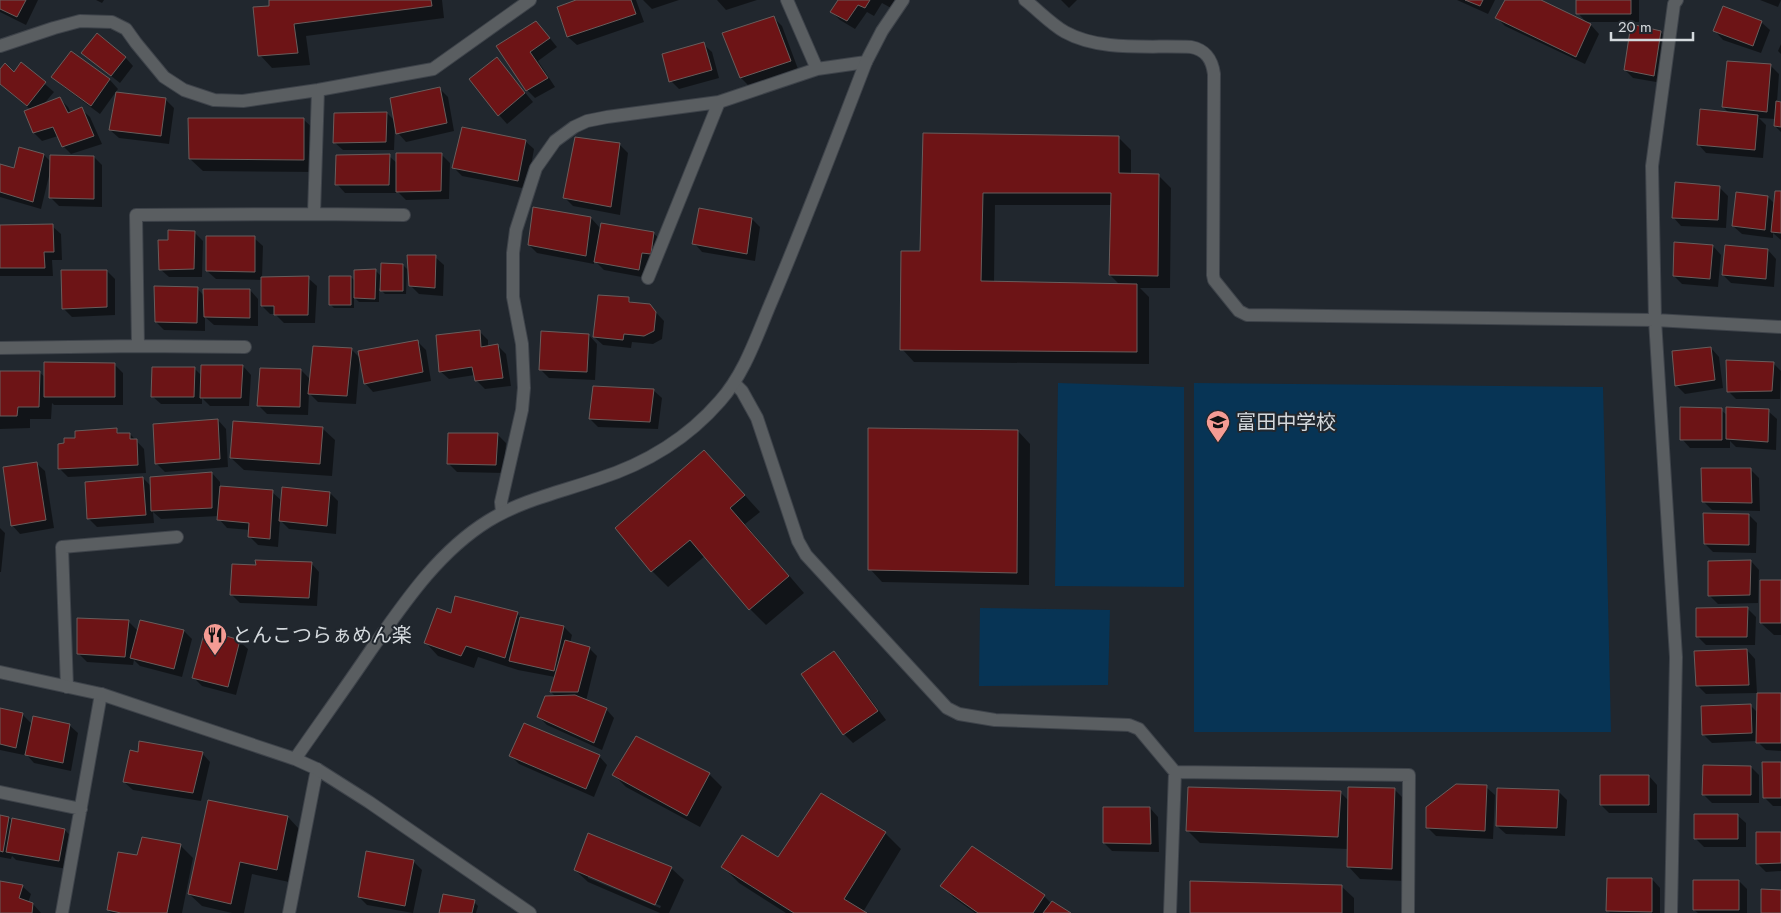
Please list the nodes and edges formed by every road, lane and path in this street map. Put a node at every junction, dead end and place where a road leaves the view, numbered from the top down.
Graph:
1 (530, 0) edge
2 (787, 0) edge
3 (903, 0) edge
4 (1026, 0) edge
5 (1677, 0) edge
6 (0, 46) edge
7 (866, 62) junction
8 (817, 69) junction
9 (318, 90) junction
10 (719, 102) junction
11 (314, 214) junction
12 (404, 215) dead end
13 (648, 278) dead end
14 (1655, 320) junction
15 (1781, 327) edge
16 (138, 346) junction
17 (245, 347) dead end
18 (0, 348) edge
19 (734, 383) junction
20 (502, 512) junction
21 (177, 537) dead end
22 (0, 672) edge
23 (67, 686) junction
24 (101, 694) junction
25 (295, 759) junction
26 (317, 769) junction
27 (1175, 772) junction
28 (0, 792) edge
29 (81, 808) junction
30 (62, 913) edge
31 (288, 913) edge
32 (530, 913) edge
33 (1170, 913) edge
34 (1408, 913) edge
35 (1671, 913) edge

1 - 9 street
2 - 8 street
3 - 7 street
4 - 14 street
5 - 14 street
6 - 9 street
7 - 8 street
7 - 19 street
8 - 10 street
9 - 11 street
10 - 13 street
10 - 20 street
11 - 12 street
11 - 16 street
14 - 15 street
14 - 35 street
16 - 17 street
16 - 18 street
19 - 20 street
19 - 27 street
20 - 25 street
21 - 23 street
22 - 23 street
23 - 24 street
24 - 25 street
24 - 29 street
25 - 26 street
26 - 31 street
26 - 32 street
27 - 33 street
27 - 34 street
28 - 29 street
29 - 30 street

